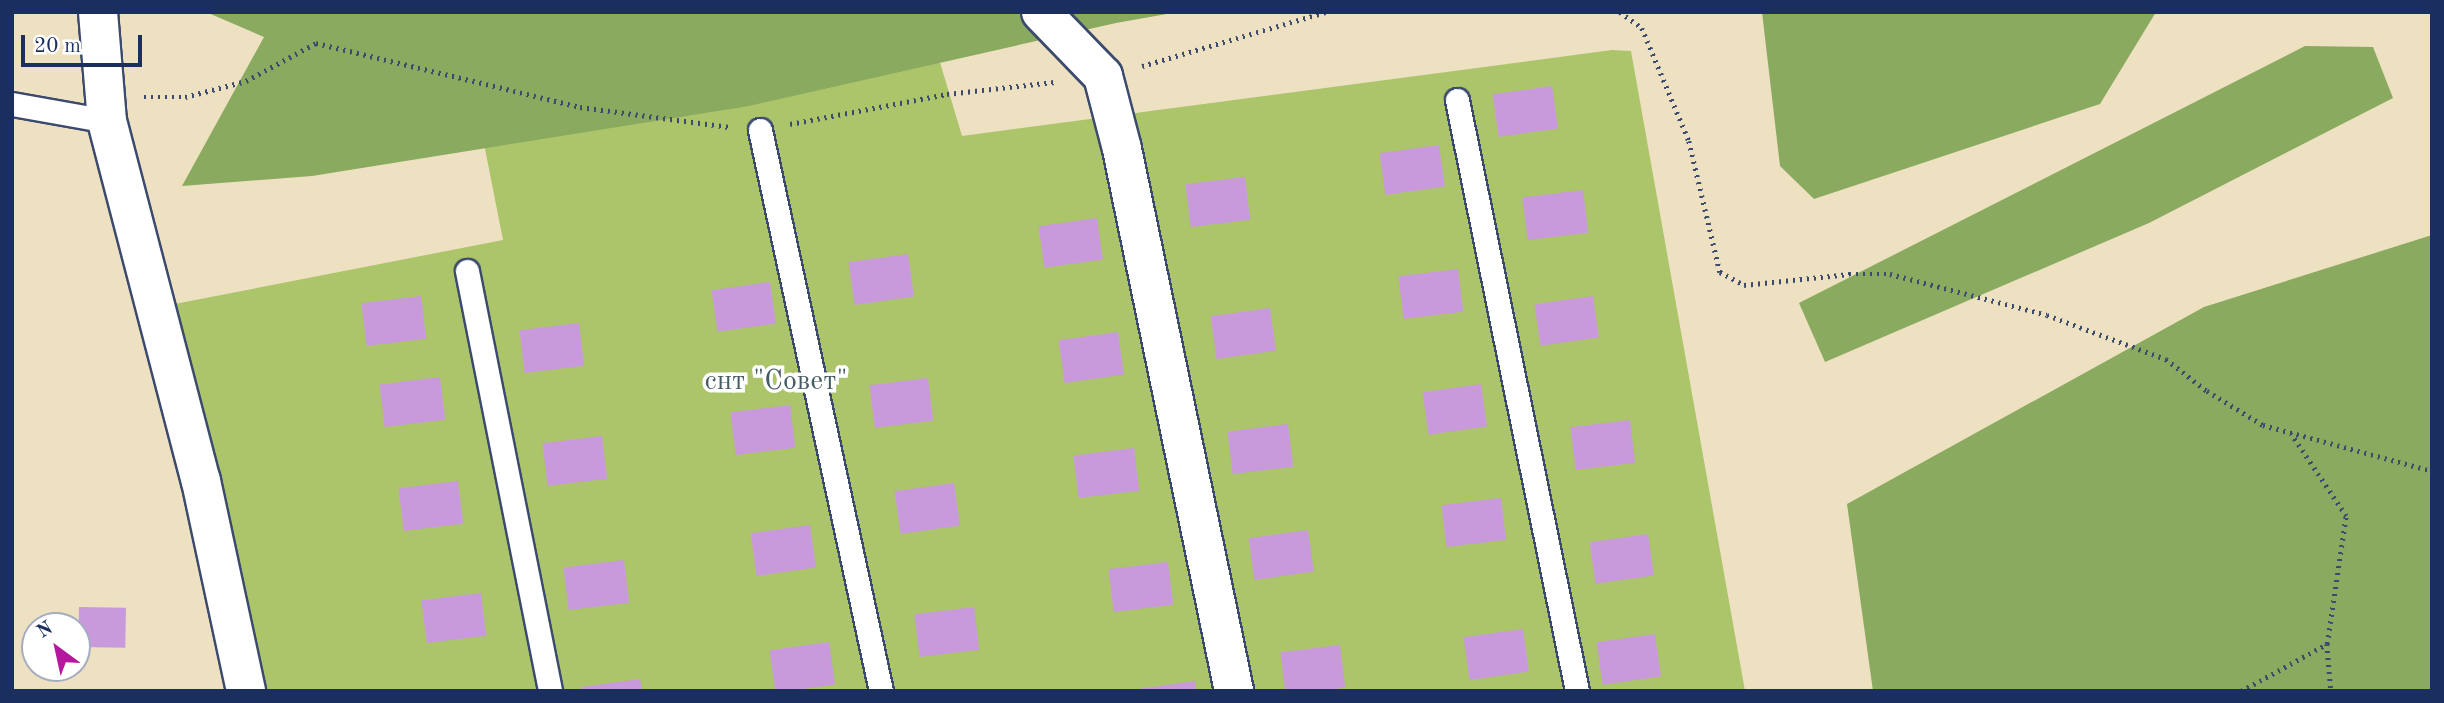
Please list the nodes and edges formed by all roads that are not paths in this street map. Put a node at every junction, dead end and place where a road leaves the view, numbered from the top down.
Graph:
1 (98, 12) edge
2 (1041, 12) edge
3 (1457, 100) dead end
4 (12, 104) edge
5 (107, 121) junction
6 (760, 130) road end
7 (467, 271) dead end
8 (246, 691) edge
9 (550, 691) edge
10 (881, 691) edge
11 (1234, 691) edge
12 (1577, 691) edge

1 - 5 street
2 - 11 street
3 - 12 lane
4 - 5 lane
5 - 8 street
6 - 10 lane
7 - 9 lane

